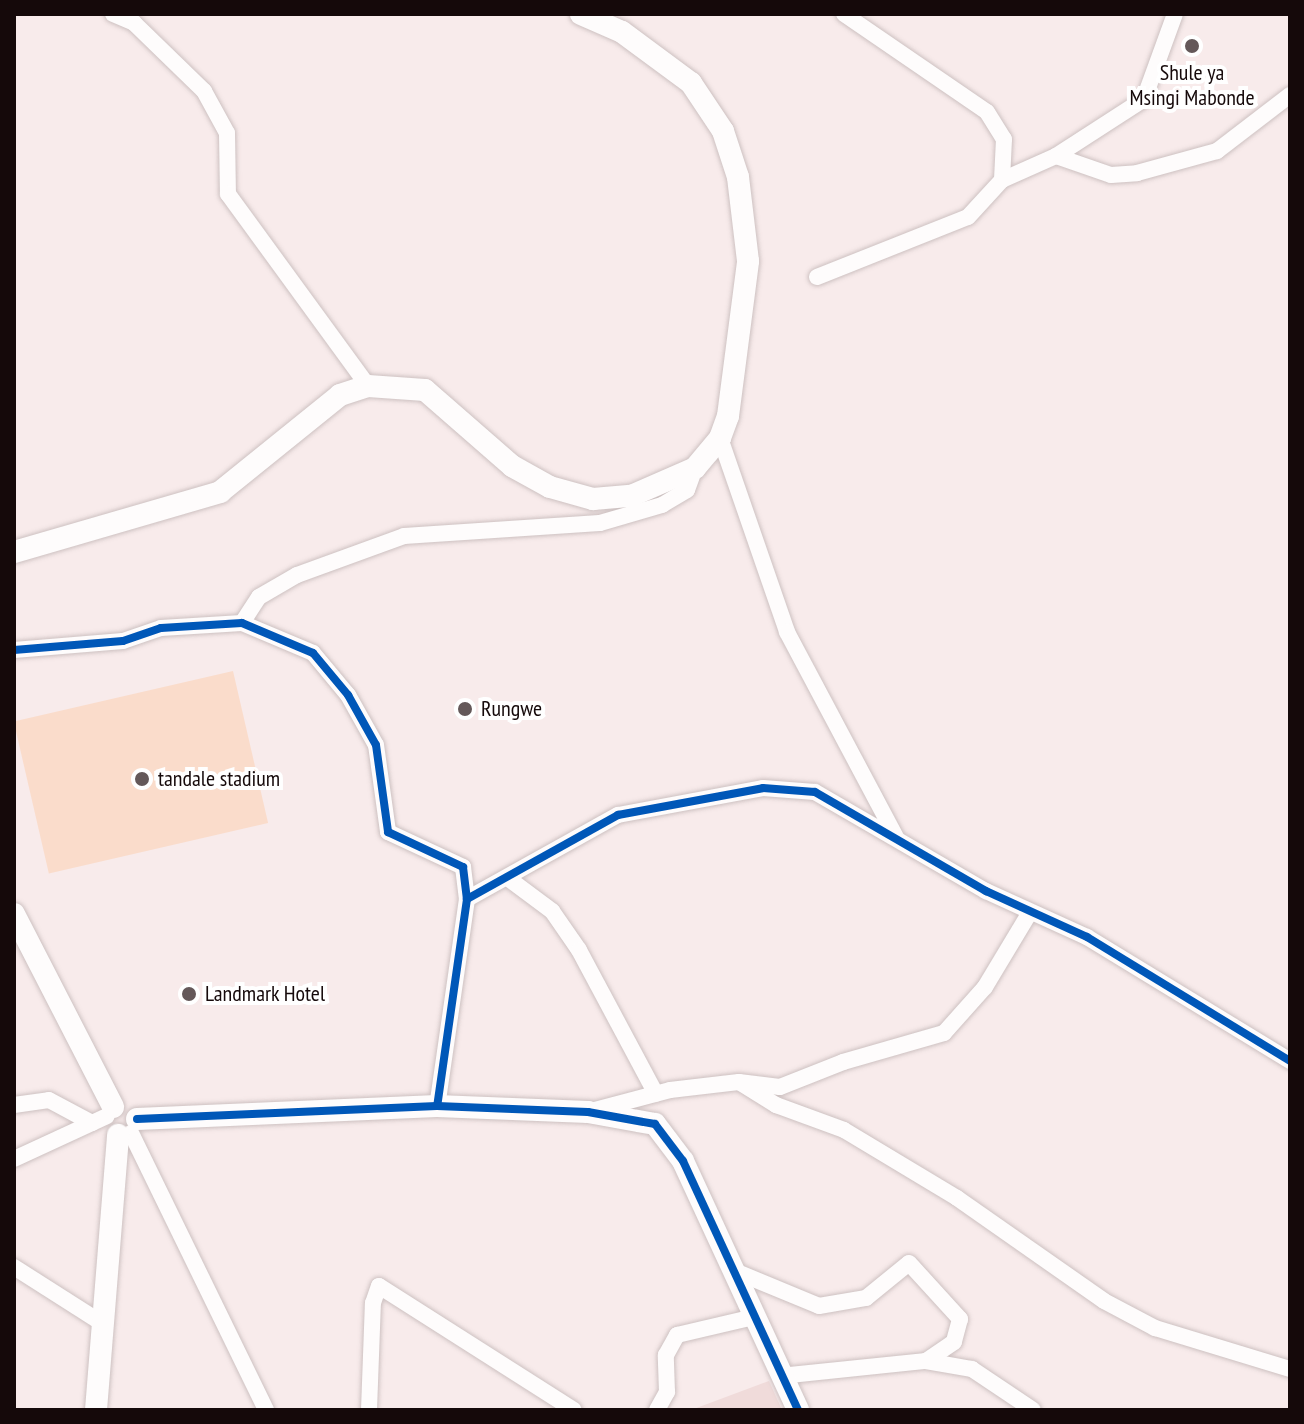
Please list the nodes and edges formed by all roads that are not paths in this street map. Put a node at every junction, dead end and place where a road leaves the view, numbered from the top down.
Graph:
1 (113, 14) edge
2 (581, 14) edge
3 (844, 14) edge
4 (1175, 14) edge
5 (1290, 95) edge
6 (1056, 156) junction
7 (1002, 180) junction
8 (817, 277) dead end
9 (368, 386) junction
10 (720, 438) junction
11 (695, 468) junction
12 (14, 552) edge
13 (242, 623) junction
14 (14, 650) edge
15 (896, 837) junction
16 (509, 879) junction
17 (467, 899) junction
18 (1030, 912) junction
19 (14, 914) edge
20 (1290, 1061) edge
21 (739, 1082) junction
22 (656, 1094) junction
23 (14, 1105) edge
24 (437, 1106) junction
25 (588, 1112) junction
26 (116, 1122) junction
27 (14, 1159) edge
28 (14, 1267) edge
29 (732, 1270) junction
30 (754, 1317) junction
31 (102, 1323) junction
32 (926, 1361) junction
33 (1290, 1369) edge
34 (780, 1376) junction
35 (96, 1410) edge
36 (266, 1410) edge
37 (369, 1410) edge
38 (574, 1410) edge
39 (657, 1410) edge
40 (798, 1410) edge
41 (1033, 1410) edge

1 - 9 street
2 - 10 main road
3 - 7 street
4 - 6 street
5 - 6 street
6 - 7 street
7 - 8 street
9 - 11 main road
9 - 12 main road
10 - 11 main road
10 - 15 street
11 - 13 street
13 - 14 street
13 - 17 street
15 - 16 street
15 - 18 street
16 - 17 street
16 - 22 street
17 - 24 street
18 - 20 street
18 - 21 street
19 - 26 main road
21 - 22 street
21 - 33 street
22 - 25 street
23 - 26 street
24 - 25 main road
24 - 26 main road
25 - 29 main road
26 - 27 street
26 - 31 main road
26 - 36 street
28 - 31 street
29 - 30 main road
29 - 32 street
30 - 34 main road
30 - 39 street
31 - 35 main road
32 - 34 street
32 - 41 street
34 - 40 main road
37 - 38 street

